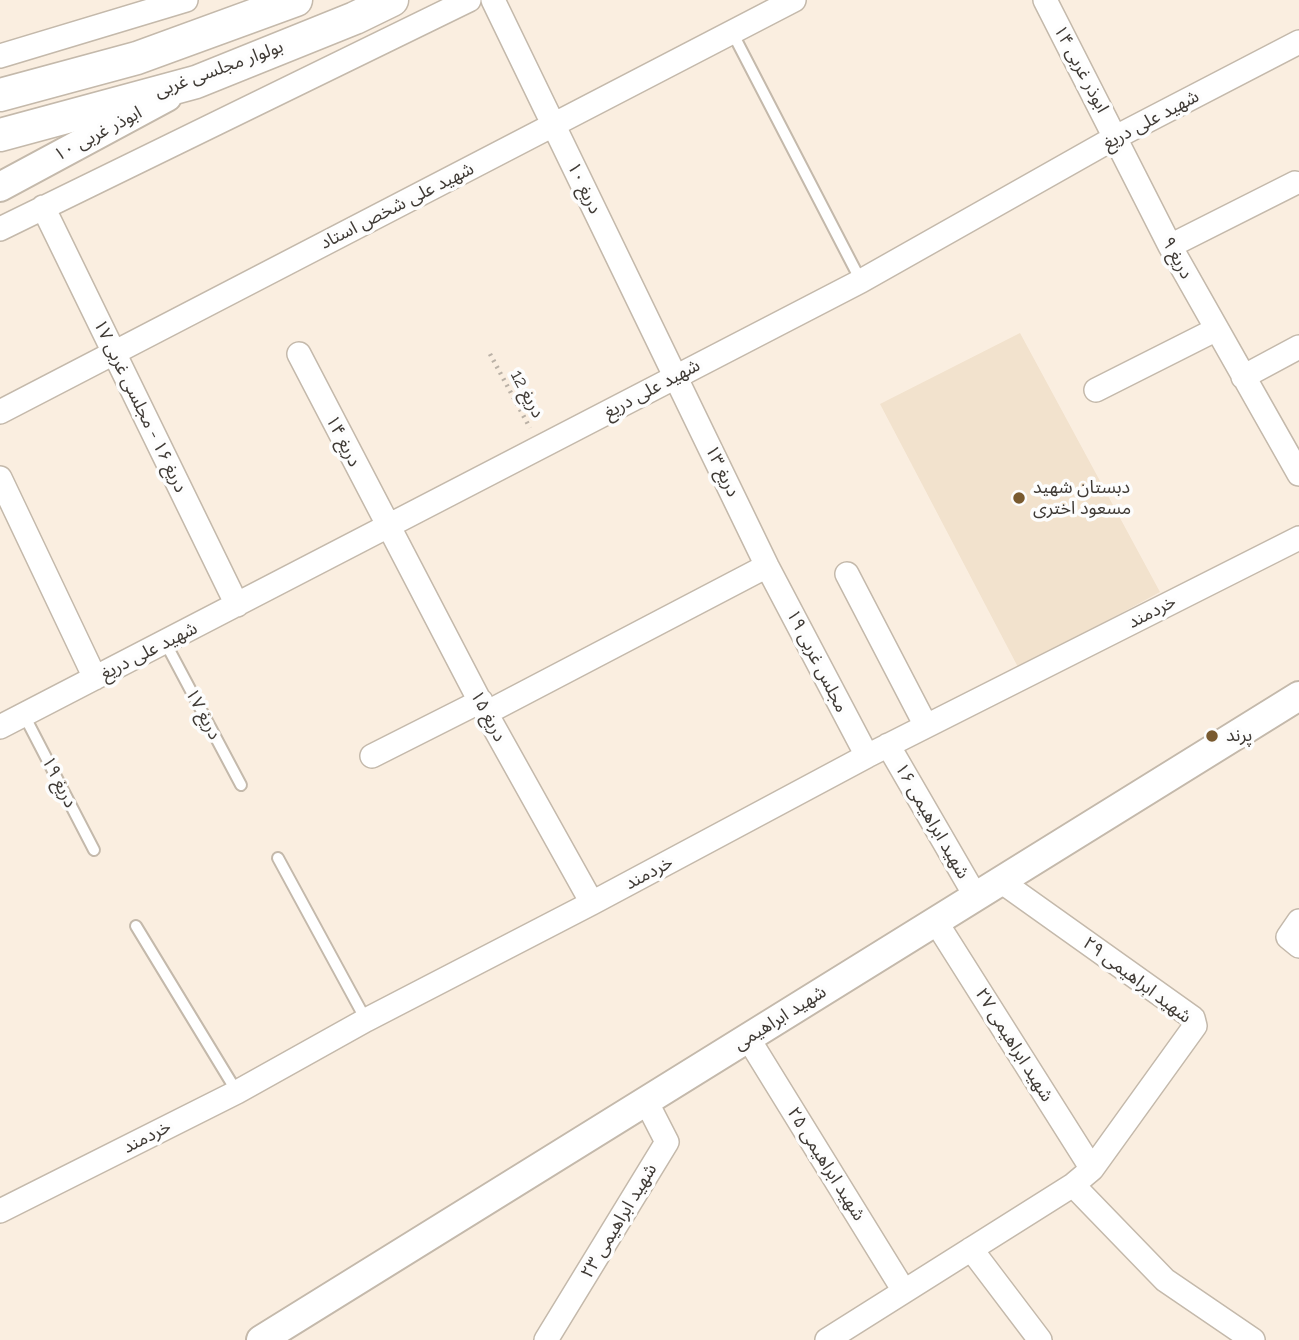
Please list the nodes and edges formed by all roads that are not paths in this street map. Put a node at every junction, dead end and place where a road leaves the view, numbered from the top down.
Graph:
1 (186, 0) edge
2 (296, 0) edge
3 (392, 0) edge
4 (469, 0) edge
5 (493, 0) edge
6 (794, 0) edge
7 (1045, 0) edge
8 (732, 32) junction
9 (1299, 42) edge
10 (0, 56) edge
11 (195, 82) junction
12 (0, 94) edge
13 (554, 125) junction
14 (0, 135) edge
15 (1116, 137) junction
16 (1295, 183) dead end
17 (0, 187) edge
18 (43, 207) junction
19 (0, 229) edge
20 (1170, 246) junction
21 (860, 281) junction
22 (1217, 329) junction
23 (1299, 347) edge
24 (114, 353) junction
25 (299, 354) dead end
26 (676, 376) junction
27 (1243, 377) junction
28 (1097, 390) dead end
29 (0, 412) edge
30 (1299, 474) edge
31 (0, 478) edge
32 (387, 527) junction
33 (1299, 538) edge
34 (768, 566) junction
35 (847, 574) dead end
36 (237, 605) junction
37 (165, 642) junction
38 (95, 678) junction
39 (1299, 695) edge
40 (483, 707) junction
41 (24, 715) junction
42 (926, 726) junction
43 (0, 727) edge
44 (888, 745) junction
45 (867, 756) junction
46 (372, 757) dead end
47 (241, 785) dead end
48 (94, 850) dead end
49 (278, 858) dead end
50 (1002, 881) junction
51 (976, 897) junction
52 (592, 904) junction
53 (1299, 921) edge
54 (936, 922) junction
55 (136, 926) dead end
56 (1299, 946) edge
57 (366, 1020) junction
58 (748, 1038) junction
59 (237, 1092) junction
60 (646, 1101) junction
61 (1092, 1169) junction
62 (1073, 1185) junction
63 (3, 1203) edge
64 (971, 1248) junction
65 (904, 1291) junction
66 (274, 1337) edge
67 (546, 1340) edge
68 (827, 1340) edge
69 (1040, 1340) edge
70 (1252, 1340) edge

1 - 10 street
2 - 12 main road
3 - 11 main road, بولوار مجلسی غربی
4 - 18 street
5 - 13 street, دریغ ۱۰
6 - 8 street, شهید علی شخص استاد
7 - 15 street, ابوذر غربی ۱۴
8 - 13 street, شهید علی شخص استاد
8 - 21 lane
9 - 15 street, شهید علی دریغ
11 - 14 main road, بولوار مجلسی غربی
11 - 17 street, ابوذر غربی ۱۰
13 - 24 street, شهید علی شخص استاد
13 - 26 street, دریغ ۱۰
15 - 20 street, دریغ ۹
15 - 21 street, شهید علی دریغ
16 - 20 street
18 - 19 street
18 - 24 street, دریغ ۱۶ - مجلسی غربی ۱۷
20 - 22 street, دریغ ۹
21 - 26 street, شهید علی دریغ
22 - 27 street, دریغ ۹
22 - 28 street
23 - 27 street
24 - 29 street, شهید علی شخص استاد
24 - 36 street, دریغ ۱۶ - مجلسی غربی ۱۷
25 - 32 street, دریغ ۱۴
26 - 32 street, شهید علی دریغ
26 - 34 street, دریغ ۱۳
27 - 30 street, دریغ ۹
31 - 38 street
32 - 36 street, شهید علی دریغ
32 - 40 street, دریغ ۱۵
33 - 42 street, خردمند
34 - 40 street
34 - 45 street, مجلس غربی ۱۹
35 - 42 street
36 - 37 street, شهید علی دریغ
37 - 38 street, شهید علی دریغ
37 - 47 lane, دریغ ۱۷
38 - 41 street, شهید علی دریغ
39 - 50 street, شهید ابراهیمی
40 - 46 street
40 - 52 street, دریغ ۱۵
41 - 43 street, شهید علی دریغ
41 - 48 lane, دریغ ۱۹
42 - 44 street, خردمند
44 - 45 street, خردمند
44 - 51 street, شهید ابراهیمی ۱۶
45 - 52 street, خردمند
49 - 57 lane
50 - 51 street, شهید ابراهیمی
50 - 61 street, شهید ابراهیمی ۲۹
51 - 54 street, شهید ابراهیمی
52 - 57 street, خردمند
53 - 56 street
54 - 58 street, شهید ابراهیمی
54 - 61 street, شهید ابراهیمی ۲۷
55 - 59 lane
57 - 59 street, خردمند
58 - 60 street, شهید ابراهیمی
58 - 65 street, شهید ابراهیمی ۲۵
59 - 63 street, خردمند
60 - 66 street, شهید ابراهیمی
60 - 67 street, شهید ابراهیمی ۲۳
61 - 62 street
62 - 64 street
62 - 70 street
64 - 65 street
64 - 69 street
65 - 68 street

